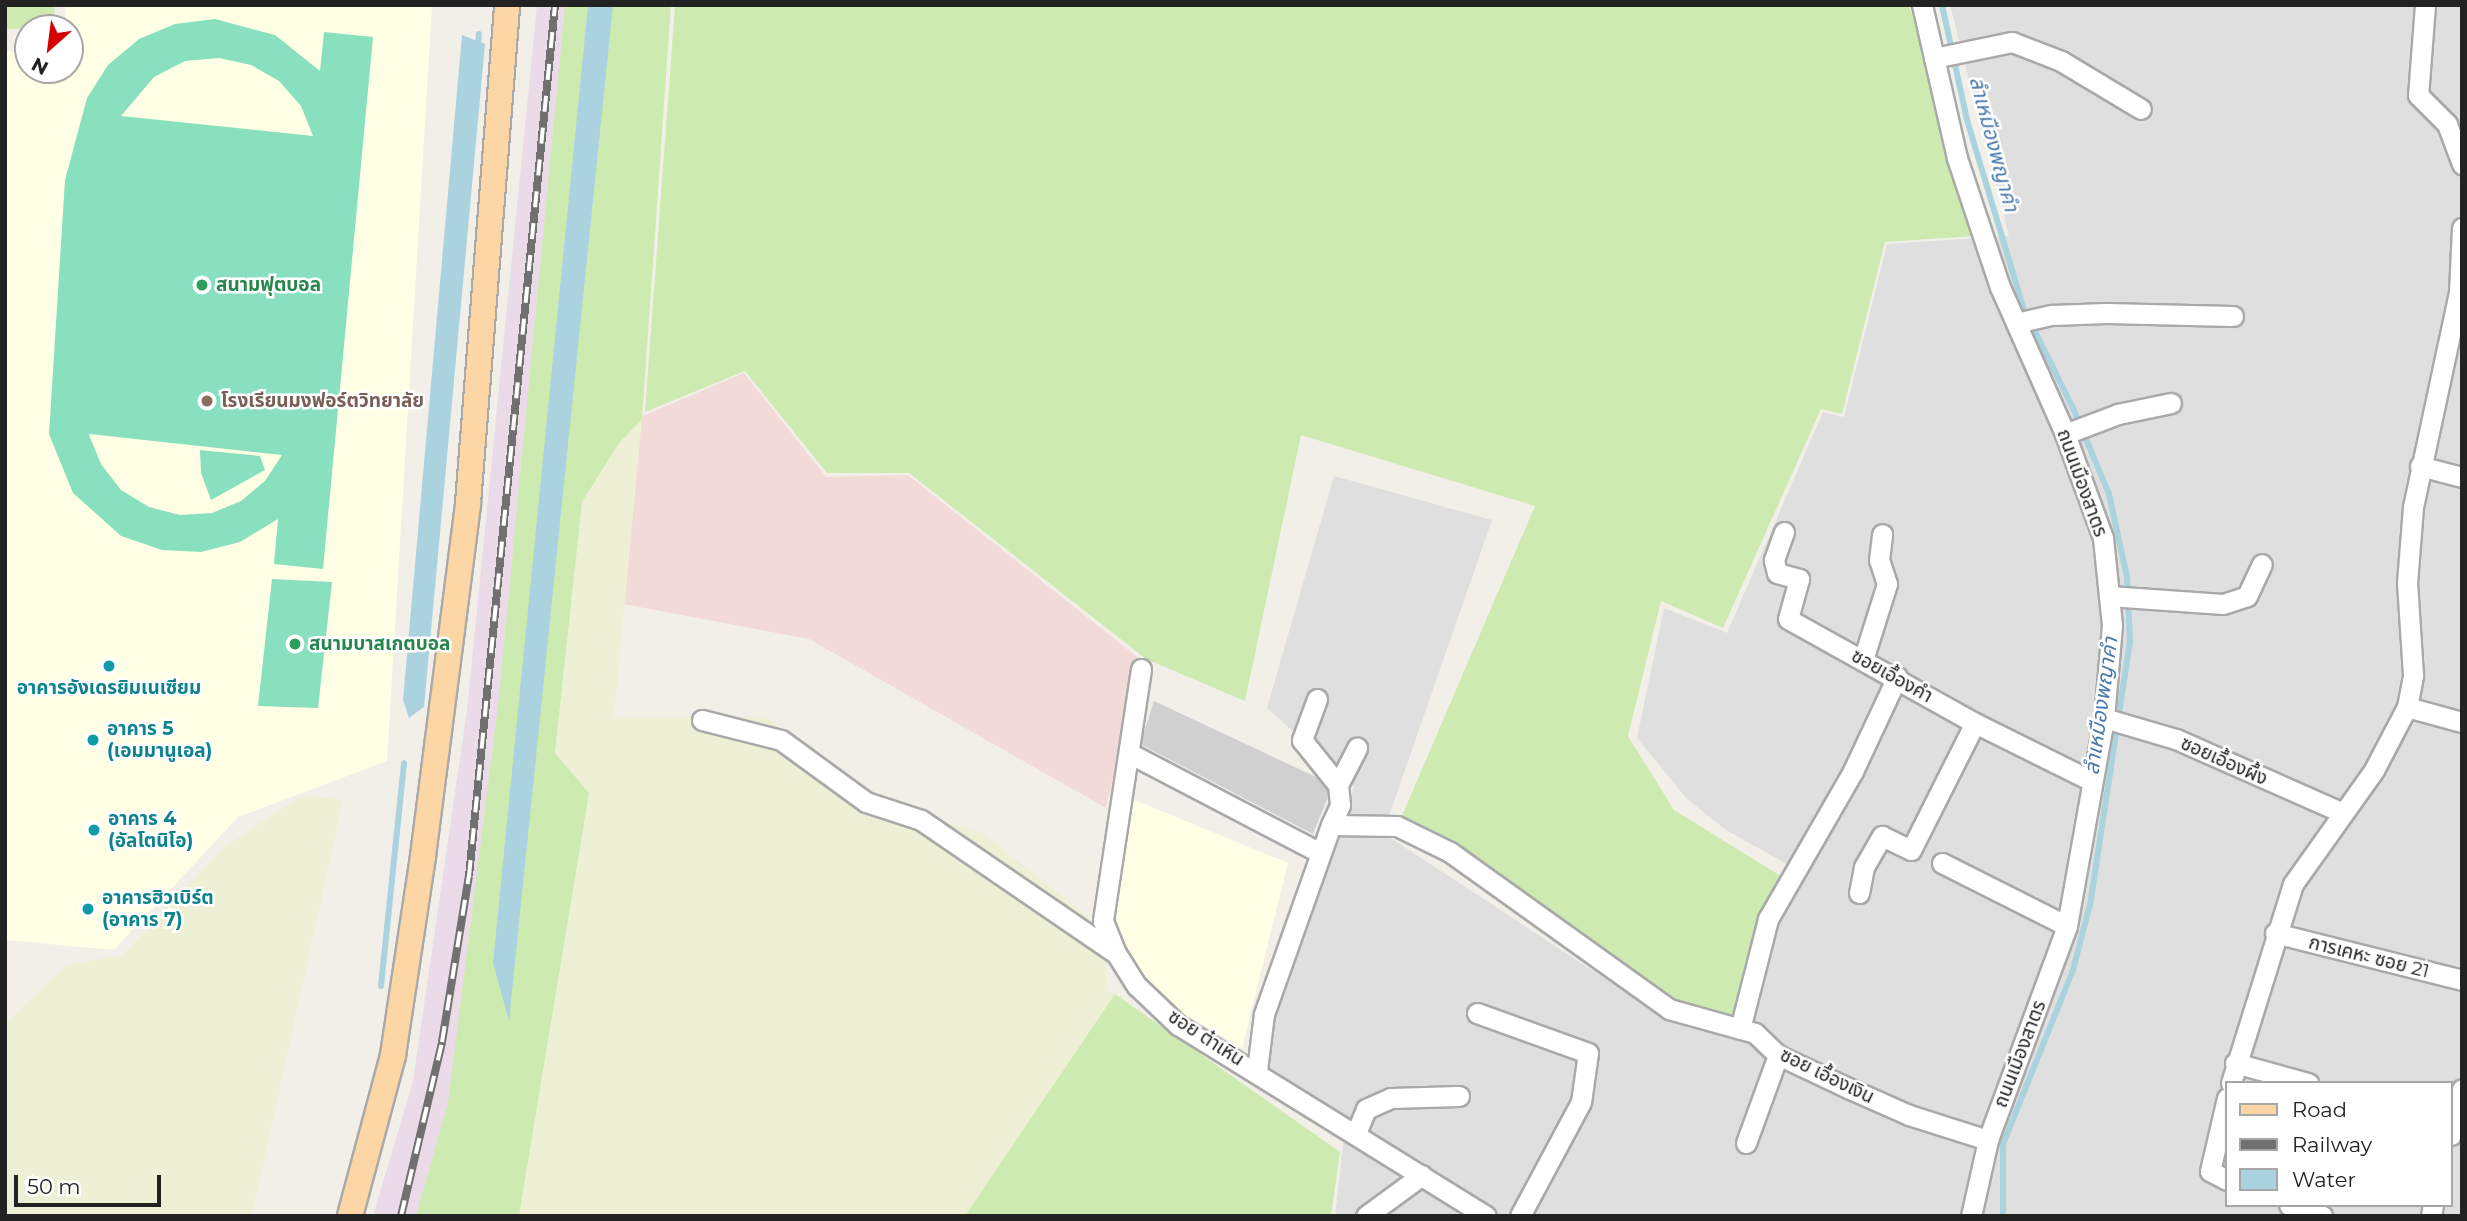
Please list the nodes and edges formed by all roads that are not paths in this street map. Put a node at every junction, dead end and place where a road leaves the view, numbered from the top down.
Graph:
1 (507, 5) edge
2 (1922, 5) edge
3 (2425, 5) edge
4 (1942, 57) junction
5 (2141, 109) dead end
6 (2462, 164) edge
7 (2462, 228) edge
8 (2233, 316) dead end
9 (2028, 321) junction
10 (2171, 403) dead end
11 (2069, 432) junction
12 (2420, 466) junction
13 (2462, 477) edge
14 (1784, 532) dead end
15 (1882, 534) dead end
16 (2262, 564) dead end
17 (2115, 596) junction
18 (1863, 660) junction
19 (1142, 669) dead end
20 (1897, 677) junction
21 (1317, 699) dead end
22 (2407, 707) junction
23 (702, 720) dead end
24 (2117, 721) junction
25 (2462, 722) edge
26 (1975, 723) junction
27 (1357, 748) dead end
28 (1129, 753) junction
29 (2092, 782) junction
30 (1338, 785) junction
31 (2341, 812) junction
32 (1331, 825) junction
33 (1318, 852) junction
34 (1942, 863) dead end
35 (1859, 893) dead end
36 (2067, 926) junction
37 (2275, 933) junction
38 (1116, 953) junction
39 (2462, 980) edge
40 (1477, 1013) dead end
41 (1740, 1029) junction
42 (1778, 1055) junction
43 (1257, 1070) junction
44 (2233, 1073) edge
45 (2293, 1081) edge
46 (2462, 1089) edge
47 (1459, 1096) dead end
48 (2226, 1102) edge
49 (2455, 1125) edge
50 (1356, 1133) junction
51 (1988, 1140) junction
52 (1746, 1143) dead end
53 (1422, 1175) junction
54 (2226, 1179) edge
55 (2295, 1207) edge
56 (1971, 1215) edge
57 (350, 1216) edge
58 (1366, 1216) edge
59 (1486, 1216) edge
60 (1520, 1216) edge
61 (1981, 1216) edge
62 (2322, 1216) edge

1 - 57 main road
2 - 4 street, ถนนเมืองสาตร
3 - 6 street
4 - 5 street
4 - 9 street, ถนนเมืองสาตร
7 - 12 street
8 - 9 street
9 - 11 street, ถนนเมืองสาตร
10 - 11 street
11 - 17 street, ถนนเมืองสาตร
12 - 13 street
12 - 22 street
14 - 18 street, ซอยเอื้องคำ
15 - 18 street
16 - 17 street
17 - 24 street, ถนนเมืองสาตร
18 - 20 street, ซอยเอื้องคำ
19 - 28 street, ซอย ต๋าเหิน
20 - 26 street, ซอยเอื้องคำ
20 - 41 street
21 - 30 street
22 - 25 street
22 - 31 street
23 - 38 street
24 - 29 street, ถนนเมืองสาตร
24 - 31 street, ซอยเอื้องผื้ง
26 - 29 street, ซอยเอื้องคำ
26 - 35 street
27 - 30 street
28 - 33 street
28 - 38 street, ซอย ต๋าเหิน
29 - 36 street, ถนนเมืองสาตร
30 - 32 street
31 - 37 street
32 - 33 street
32 - 41 street, ซอย เอื้องเงิน
33 - 43 street
34 - 36 street
36 - 51 street, ถนนเมืองสาตร
37 - 39 street, การเคหะ ซอย 21
37 - 44 street
38 - 43 street, ซอย ต๋าเหิน
40 - 60 street
41 - 42 street, ซอย เอื้องเงิน
42 - 51 street, ซอย เอื้องเงิน
42 - 52 street
43 - 50 street, ซอย ต๋าเหิน
44 - 45 street
46 - 49 street
47 - 50 street
48 - 54 street
50 - 53 street, ซอย ต๋าเหิน
51 - 56 street, ถนนเมืองสาตร
53 - 58 street
53 - 59 street, ซอย ต๋าเหิน
55 - 62 street
56 - 61 street

